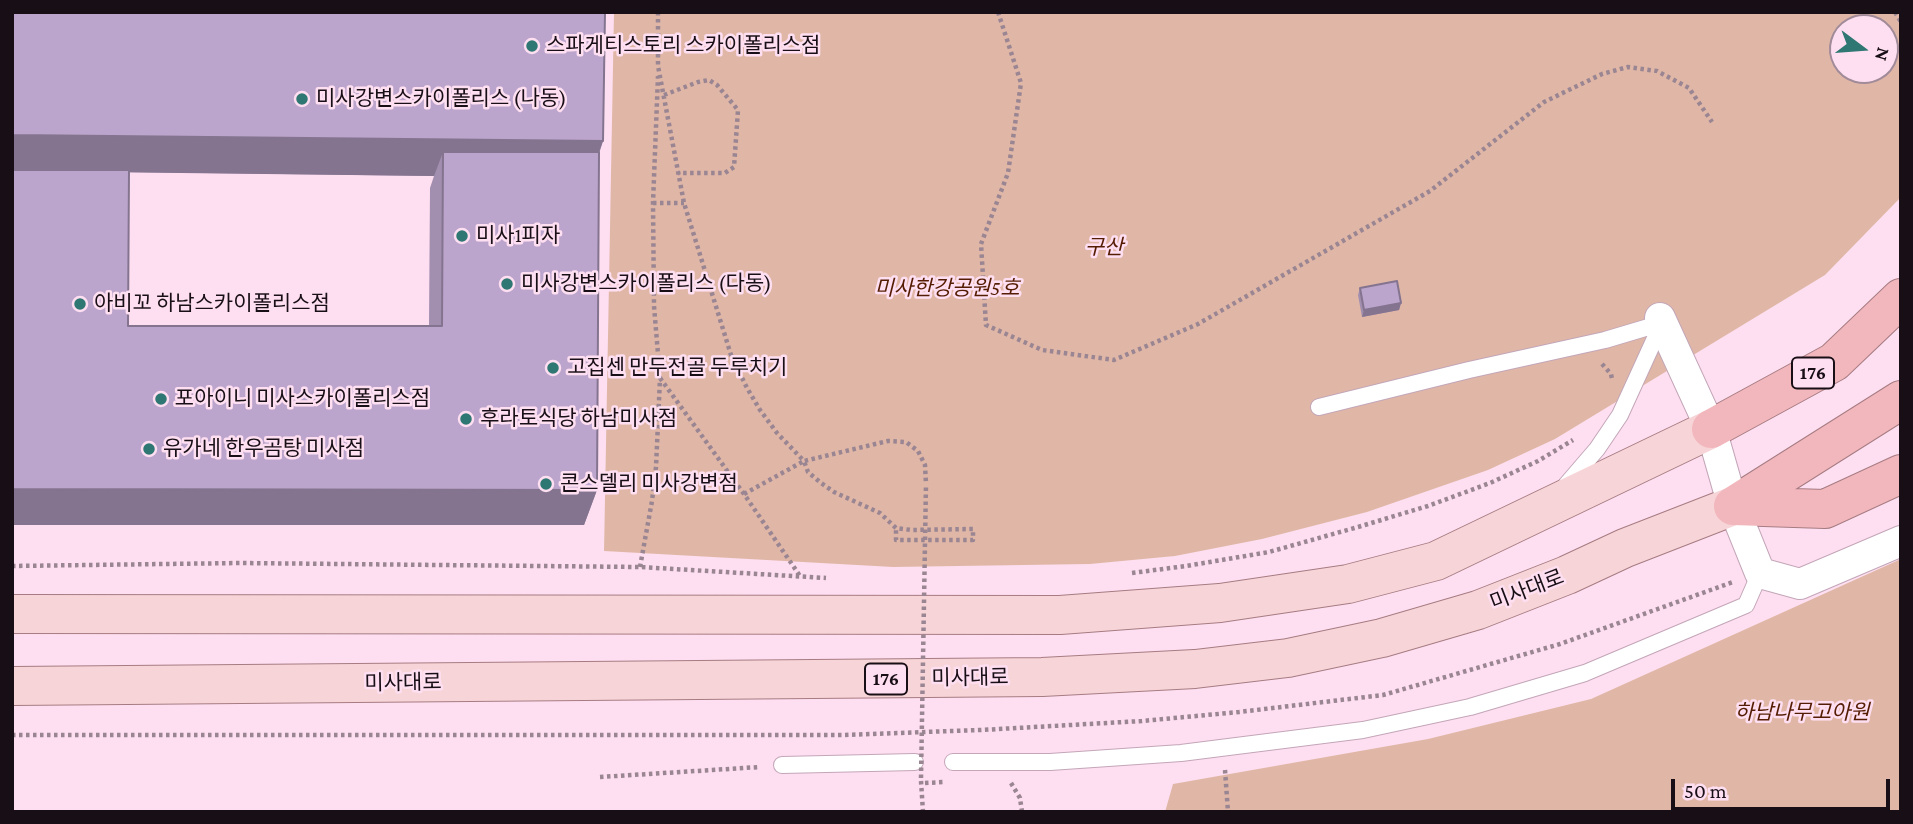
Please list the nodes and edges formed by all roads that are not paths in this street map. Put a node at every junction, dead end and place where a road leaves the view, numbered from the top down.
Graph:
1 (1901, 298) edge
2 (1661, 321) junction
3 (1901, 400) edge
4 (1319, 407) dead end
5 (1711, 429) junction
6 (1901, 474) edge
7 (1733, 506) junction
8 (1532, 514) junction
9 (1901, 541) edge
10 (1760, 573) junction
11 (12, 614) edge
12 (12, 686) edge
13 (915, 762) dead end
14 (953, 762) dead end
15 (782, 765) road end

1 - 5 highway, 176
2 - 4 lane
2 - 5 street
2 - 8 lane
3 - 7 highway, 176
5 - 7 street
5 - 8 main road, 176
6 - 7 highway
7 - 10 street
7 - 12 main road, 미사대로 / 176
8 - 11 main road, 176
9 - 10 street
10 - 14 lane
13 - 15 lane

